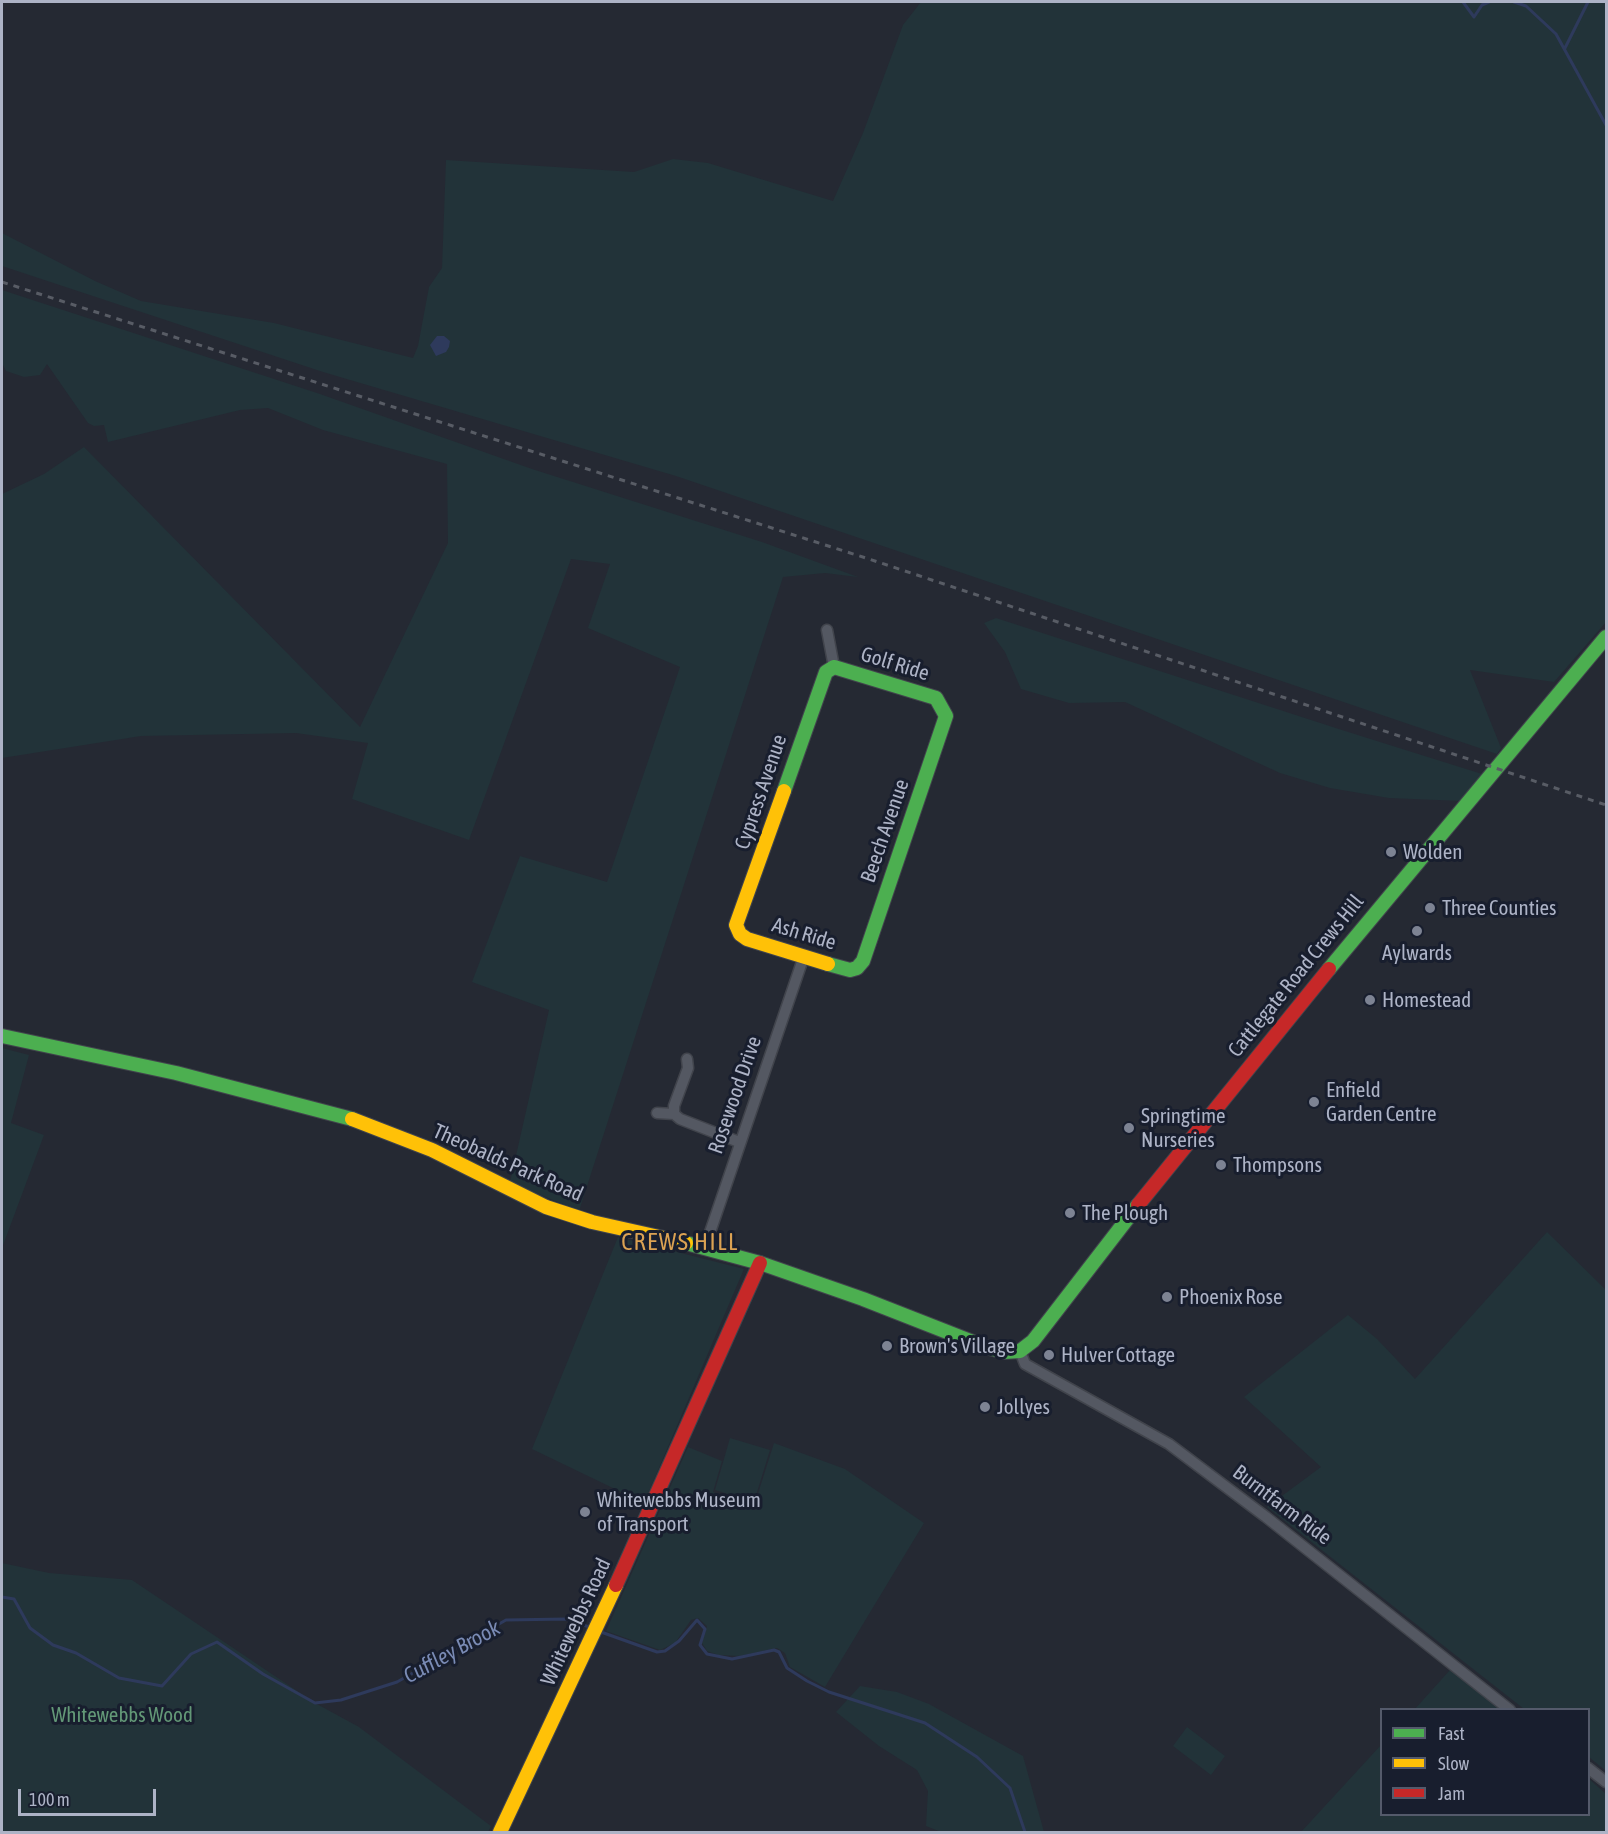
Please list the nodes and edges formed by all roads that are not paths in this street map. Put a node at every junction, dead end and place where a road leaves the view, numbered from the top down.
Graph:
1 (827, 630) dead end
2 (1606, 637) edge
3 (834, 667) junction
4 (942, 705) joint
5 (740, 934) joint
6 (804, 956) junction
7 (857, 968) joint
8 (2, 1036) edge
9 (687, 1059) dead end
10 (657, 1113) dead end
11 (674, 1114) junction
12 (739, 1142) junction
13 (705, 1247) junction
14 (760, 1263) junction
15 (1023, 1350) junction
16 (1507, 1708) edge
17 (1590, 1770) edge
18 (1606, 1782) edge
19 (500, 1833) edge

1 - 3 street
2 - 15 street, Cattlegate Road Crews Hill
3 - 4 street, Golf Ride
3 - 5 street, Cypress Avenue
4 - 7 street, Beech Avenue
5 - 6 street, Ash Ride
6 - 7 street, Ash Ride
6 - 12 street, Rosewood Drive
8 - 13 street, Theobalds Park Road
9 - 11 street
10 - 11 street
11 - 12 street
12 - 13 street, Rosewood Drive
13 - 14 street, Theobalds Park Road
14 - 15 street, Theobalds Park Road
14 - 19 street, Whitewebbs Road
15 - 16 street, Burntfarm Ride
17 - 18 street

